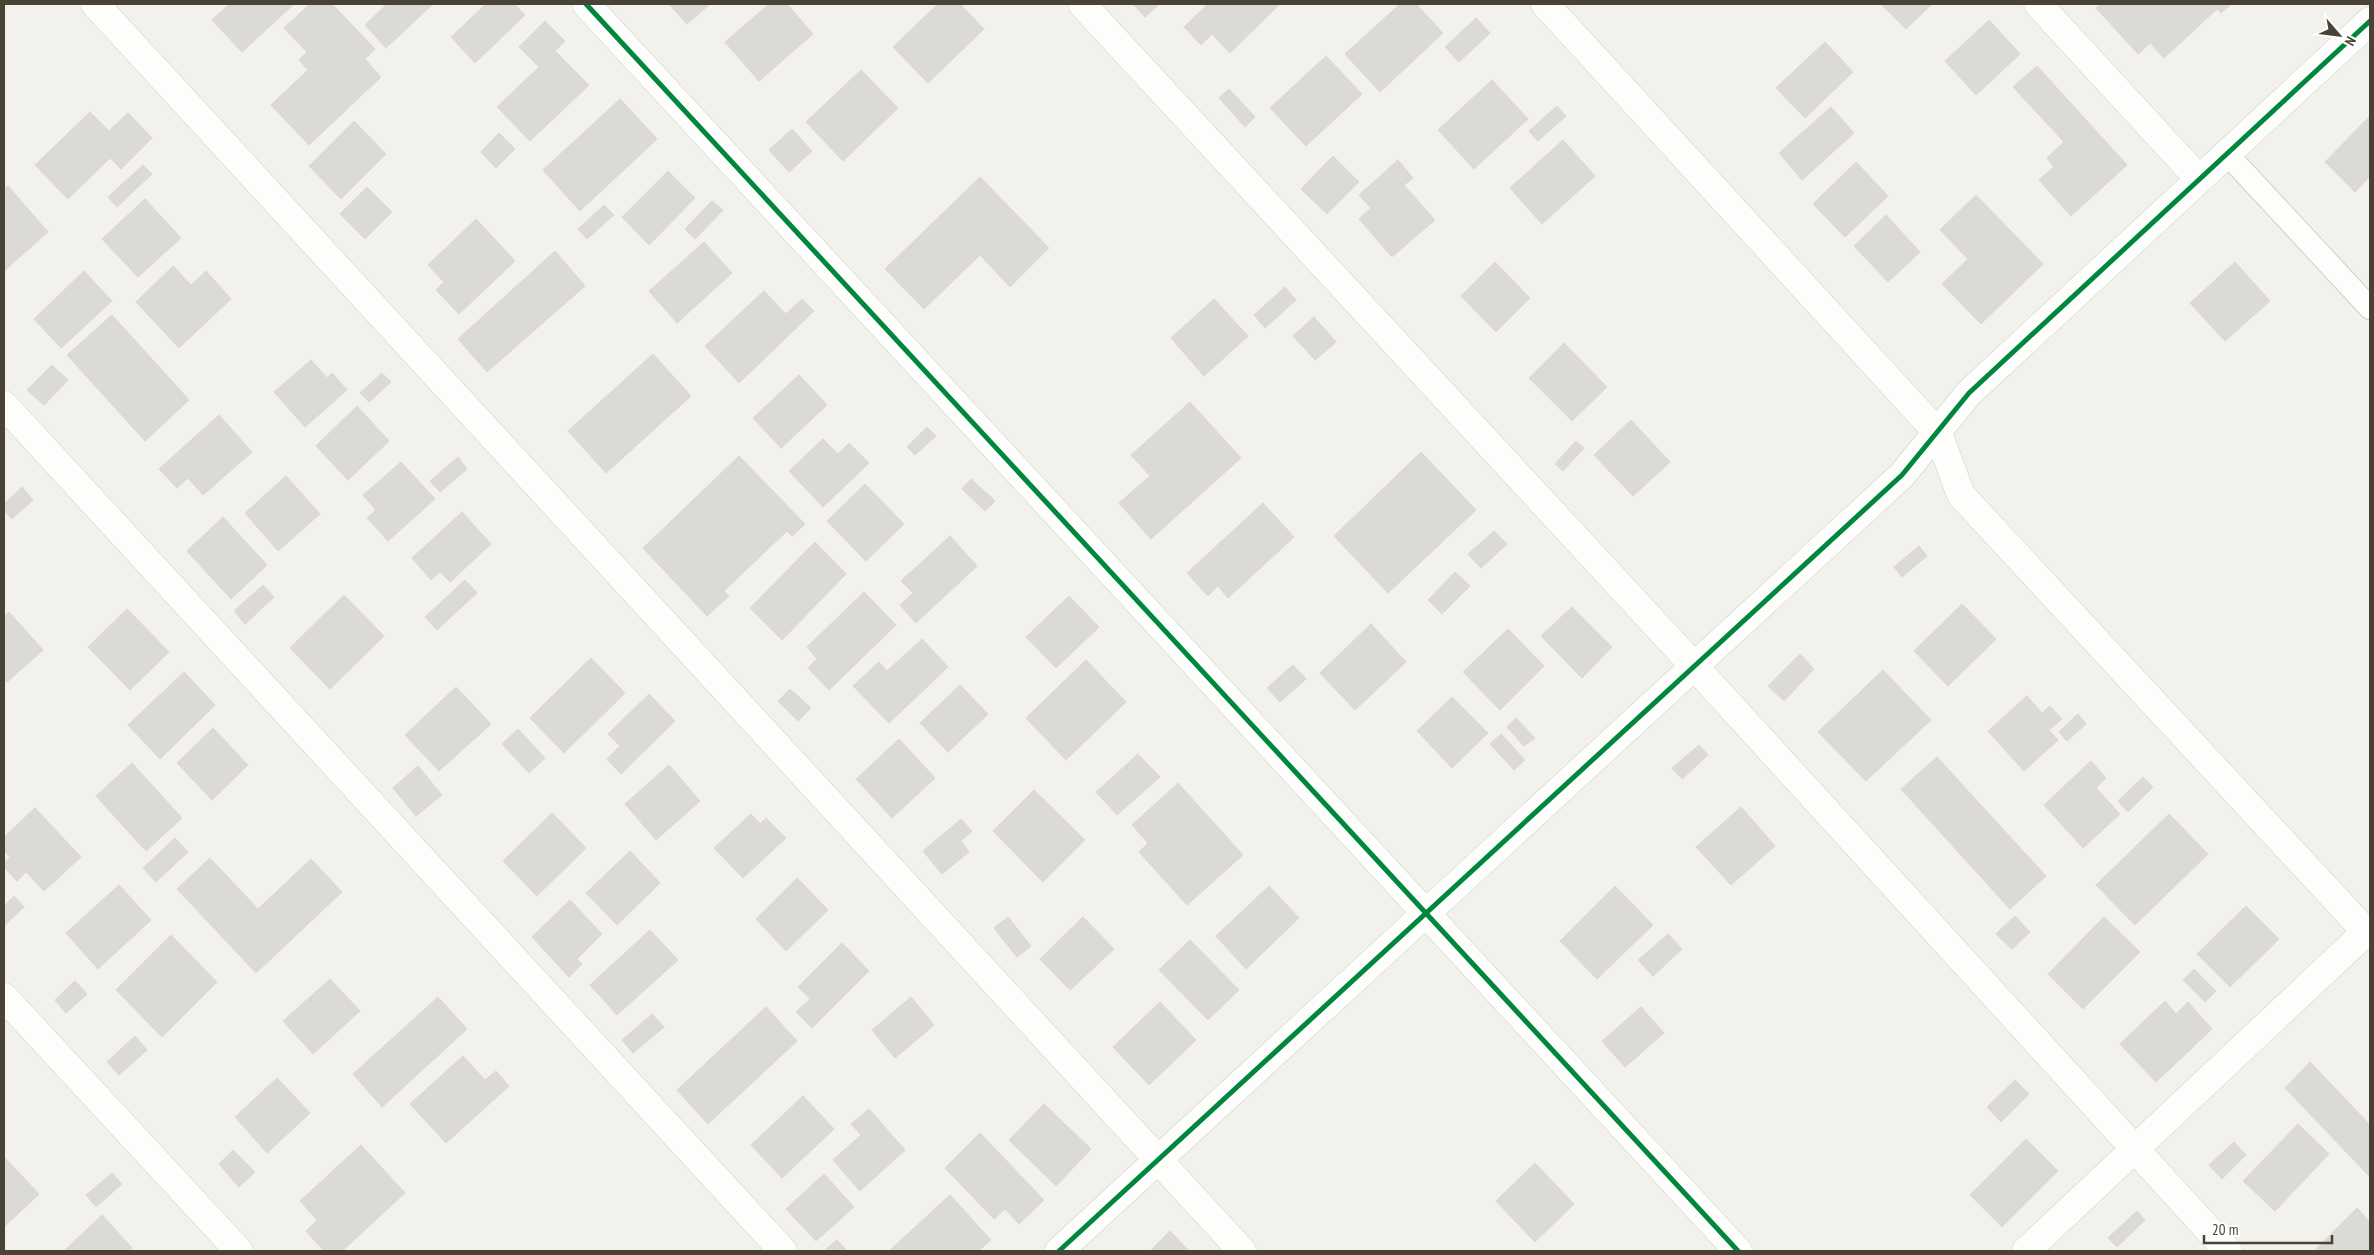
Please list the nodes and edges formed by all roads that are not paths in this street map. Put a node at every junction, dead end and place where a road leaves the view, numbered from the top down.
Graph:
1 (95, 4) edge
2 (586, 4) edge
3 (1082, 4) edge
4 (1545, 4) edge
5 (2038, 4) edge
6 (2370, 21) edge
7 (2227, 154) junction
8 (2199, 179) junction
9 (2370, 308) edge
10 (4, 405) edge
11 (1938, 433) junction
12 (1695, 667) junction
13 (1426, 914) junction
14 (2368, 934) edge
15 (4, 997) edge
16 (2132, 1149) junction
17 (1158, 1161) junction
18 (239, 1251) edge
19 (784, 1251) edge
20 (1059, 1251) edge
21 (1242, 1251) edge
22 (1738, 1251) edge
23 (2026, 1251) edge
24 (2228, 1251) edge

1 - 17 street
2 - 13 street
3 - 12 street
4 - 11 street
5 - 8 street
6 - 7 street
7 - 8 street
7 - 9 lane
8 - 11 street
10 - 19 street
11 - 12 street
11 - 14 street
12 - 13 street
12 - 16 street
13 - 17 street
13 - 22 street
14 - 16 street
15 - 18 street
16 - 23 street
16 - 24 street
17 - 20 street
17 - 21 street

